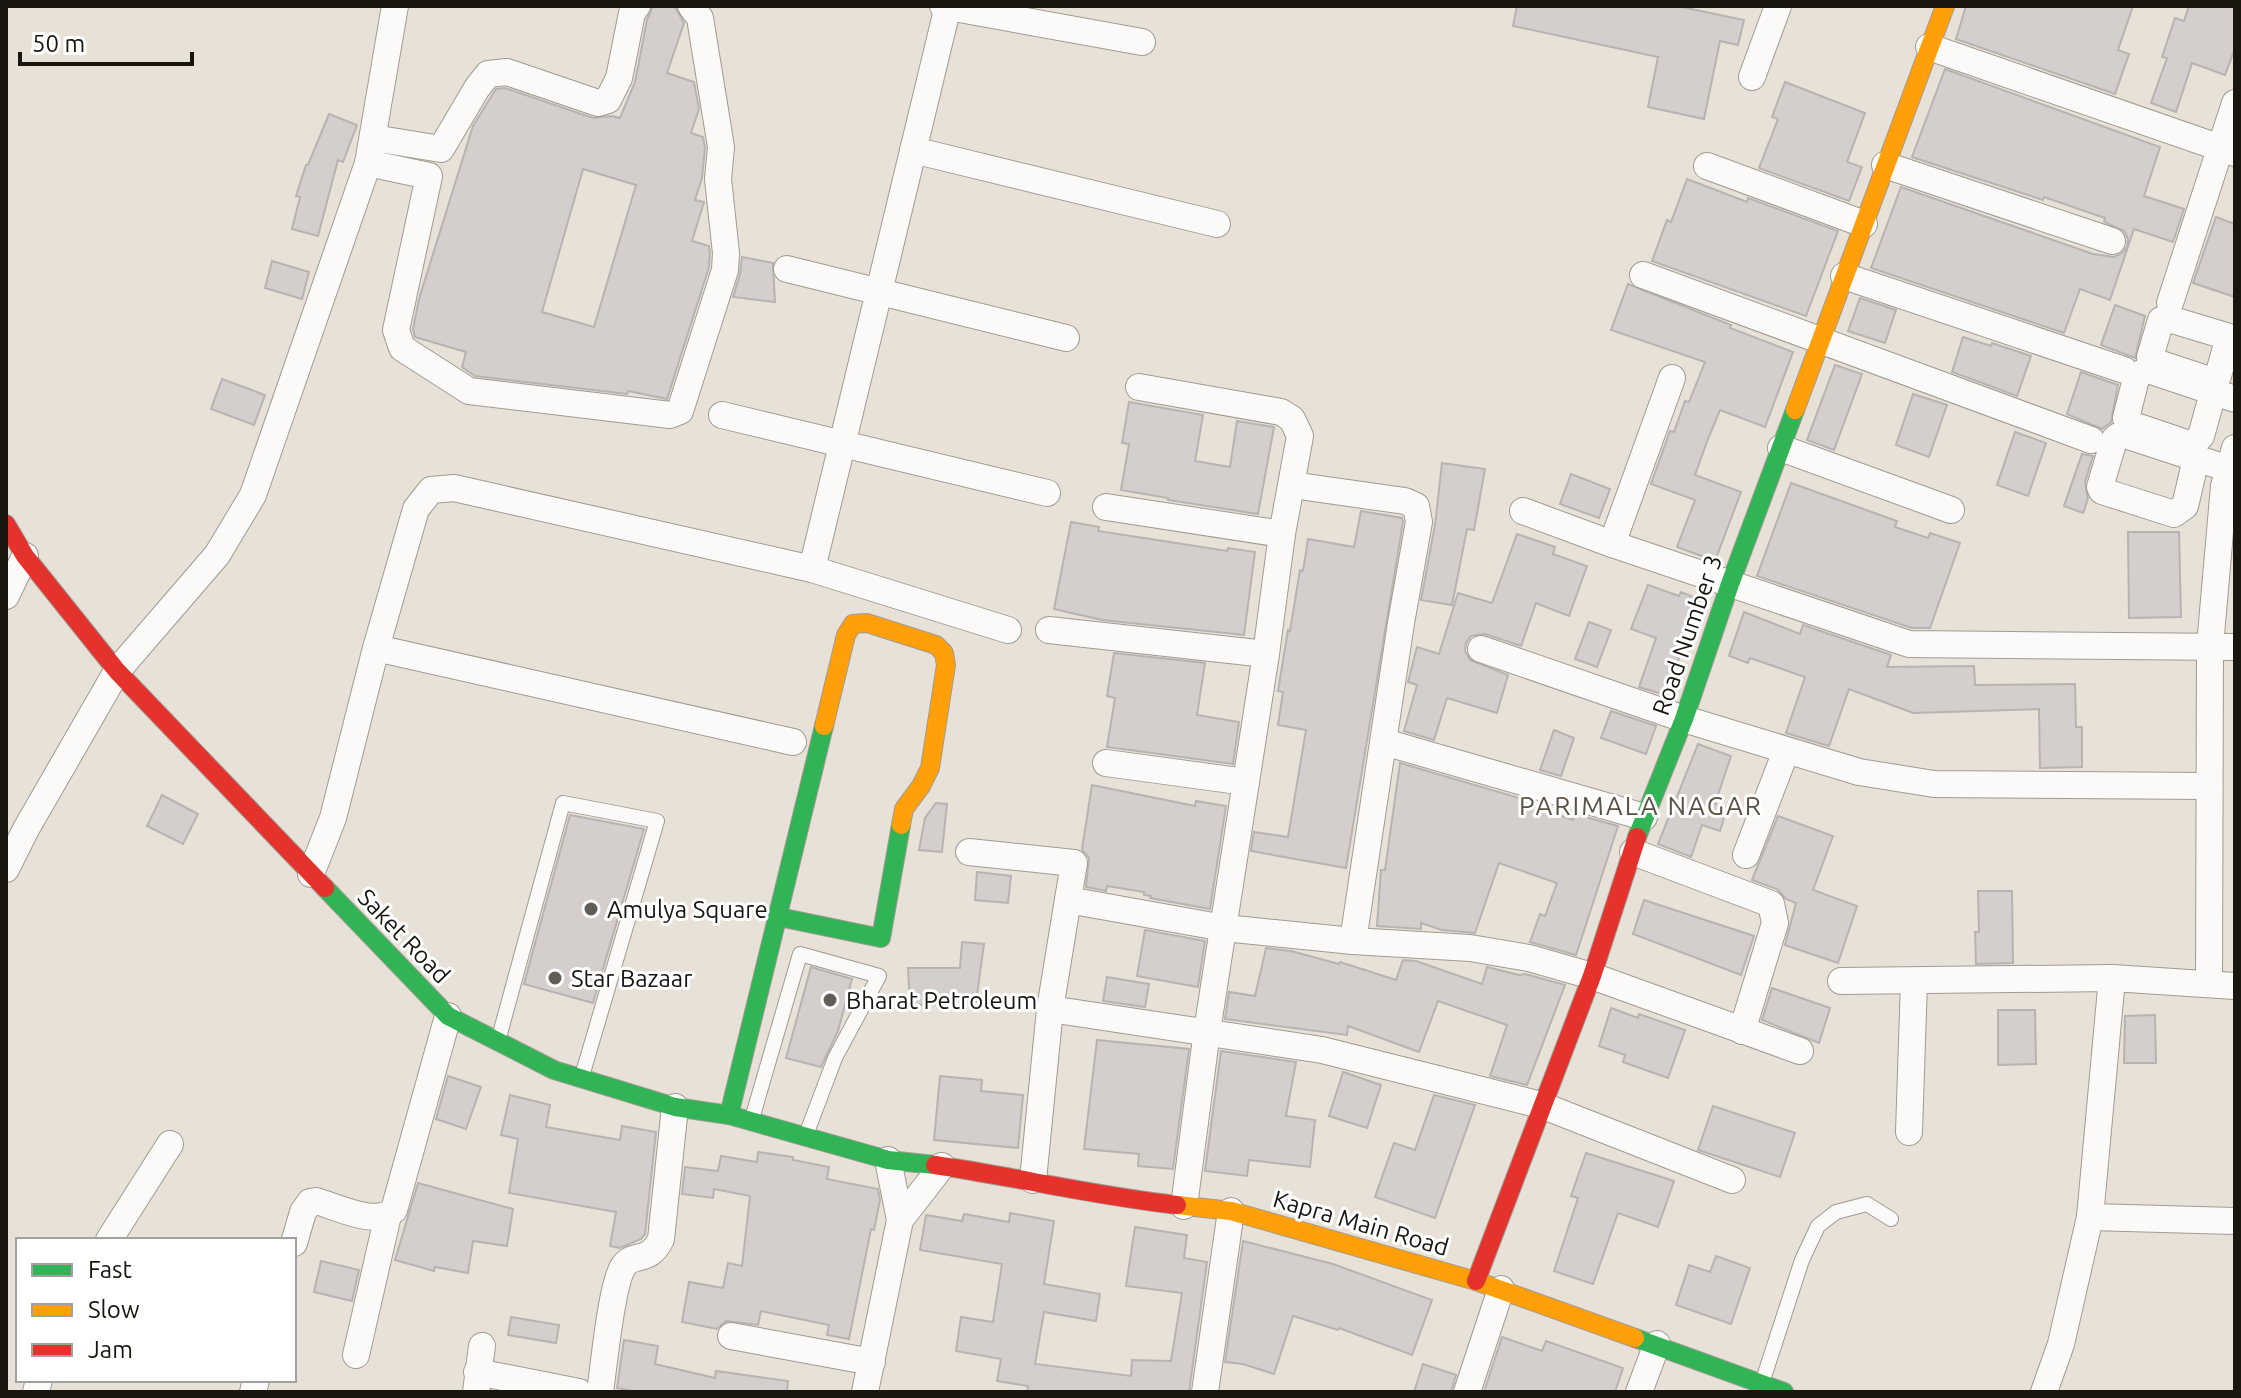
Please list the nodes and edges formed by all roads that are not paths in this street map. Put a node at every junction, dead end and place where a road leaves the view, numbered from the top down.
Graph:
1 (395, 6) edge
2 (637, 6) edge
3 (691, 6) edge
4 (947, 6) edge
5 (1778, 6) edge
6 (1945, 6) edge
7 (1142, 42) dead end
8 (1929, 47) junction
9 (1752, 77) dead end
10 (2235, 103) edge
11 (441, 149) junction
12 (370, 150) junction
13 (913, 150) junction
14 (2228, 151) edge
15 (1885, 165) junction
16 (1707, 166) dead end
17 (429, 176) junction
18 (1217, 224) dead end
19 (1864, 224) junction
20 (2112, 241) dead end
21 (787, 269) dead end
22 (1643, 275) dead end
23 (1844, 276) junction
24 (878, 293) junction
25 (2170, 303) dead end
26 (1066, 338) dead end
27 (1821, 340) junction
28 (2124, 370) dead end
29 (1672, 378) dead end
30 (1139, 387) dead end
31 (722, 415) dead end
32 (2091, 440) dead end
33 (842, 442) junction
34 (1781, 448) junction
35 (2196, 459) dead end
36 (2232, 459) edge
37 (1292, 485) junction
38 (1047, 493) dead end
39 (1106, 507) dead end
40 (1951, 510) dead end
41 (1523, 511) dead end
42 (6, 524) edge
43 (1282, 534) junction
44 (1612, 544) junction
45 (25, 556) junction
46 (812, 569) junction
47 (1730, 584) junction
48 (6, 596) edge
49 (1008, 630) dead end
50 (1049, 630) dead end
51 (2222, 646) edge
52 (376, 648) junction
53 (1481, 649) dead end
54 (1266, 654) junction
55 (117, 671) junction
56 (1684, 719) junction
57 (793, 742) dead end
58 (1384, 742) junction
59 (1786, 751) junction
60 (1106, 763) dead end
61 (1246, 782) junction
62 (2208, 786) junction
63 (1644, 817) junction
64 (969, 852) dead end
65 (1633, 852) junction
66 (1746, 855) dead end
67 (6, 869) edge
68 (311, 874) junction
69 (1068, 900) junction
70 (779, 917) junction
71 (1224, 928) junction
72 (1353, 941) junction
73 (1592, 976) junction
74 (2112, 978) junction
75 (1841, 981) dead end
76 (1914, 981) junction
77 (2222, 985) edge
78 (1050, 1009) junction
79 (448, 1016) junction
80 (1207, 1031) junction
81 (1742, 1031) junction
82 (498, 1042) junction
83 (1800, 1051) dead end
84 (582, 1078) junction
85 (1541, 1105) junction
86 (675, 1107) junction
87 (729, 1115) junction
88 (751, 1122) junction
89 (1909, 1132) dead end
90 (805, 1137) junction
91 (170, 1144) dead end
92 (899, 1160) junction
93 (942, 1166) junction
94 (1033, 1180) junction
95 (1732, 1180) dead end
96 (1184, 1206) junction
97 (1231, 1211) junction
98 (388, 1215) junction
99 (2090, 1217) junction
100 (1891, 1219) dead end
101 (900, 1220) junction
102 (2235, 1221) edge
103 (110, 1238) edge
104 (295, 1238) edge
105 (1476, 1281) junction
106 (1501, 1289) junction
107 (731, 1336) dead end
108 (1657, 1344) junction
109 (482, 1346) dead end
110 (356, 1355) dead end
111 (872, 1362) junction
112 (476, 1382) edge
113 (1762, 1384) junction
114 (579, 1392) edge
115 (600, 1392) edge
116 (865, 1392) edge
117 (1205, 1392) edge
118 (1467, 1392) edge
119 (1639, 1392) edge
120 (1784, 1392) edge
121 (2044, 1392) edge

1 - 12 street
2 - 11 street
3 - 17 street
4 - 7 street
4 - 13 street
5 - 9 street
6 - 8 street, Road Number 3
8 - 14 street
8 - 15 street, Road Number 3
10 - 14 street
11 - 12 street
11 - 17 street
12 - 17 street
12 - 55 street
13 - 18 street
13 - 24 street
14 - 25 street
15 - 19 street, Road Number 3
15 - 20 street
16 - 19 street
19 - 23 street, Road Number 3
21 - 24 street
22 - 27 street
23 - 27 street, Road Number 3
23 - 28 street
24 - 26 street
24 - 33 street
27 - 32 street
27 - 34 street, Road Number 3
29 - 44 street
30 - 37 street
31 - 33 street
33 - 38 street
33 - 46 street
34 - 40 street
34 - 47 street, Road Number 3
35 - 36 street
36 - 51 street
37 - 43 street
37 - 58 street
39 - 43 street
41 - 44 street
42 - 45 street, Saket Road
43 - 54 street
44 - 47 street
45 - 48 street
45 - 55 street, Saket Road
46 - 49 street
46 - 52 street
47 - 51 street
47 - 56 street, Road Number 3
50 - 54 street
51 - 62 street
52 - 57 street
52 - 68 street
53 - 56 street
54 - 61 street
55 - 67 street
55 - 68 street, Saket Road
56 - 59 street
56 - 63 street, Road Number 3
58 - 63 street
58 - 72 street
59 - 62 street
59 - 66 street
60 - 61 street
61 - 71 street
62 - 77 street
63 - 65 street, Road Number 3
64 - 69 street
65 - 73 street, Road Number 3
65 - 81 street
68 - 79 street, Saket Road
69 - 71 street
69 - 78 street
70 - 70 street
70 - 87 street
71 - 72 street
71 - 80 street
72 - 73 street
73 - 81 street
73 - 85 street, Road Number 3
74 - 76 street
74 - 77 street
74 - 99 street
75 - 76 street
76 - 89 street
78 - 80 street
78 - 94 street
79 - 82 street, Saket Road
79 - 98 street
80 - 85 street
80 - 96 street
81 - 83 street
82 - 84 street, Saket Road
82 - 84 lane
84 - 86 street, Saket Road
85 - 95 street
85 - 105 street, Road Number 3
86 - 87 street, Saket Road
86 - 115 street
87 - 88 street, Saket Road
88 - 90 street, Saket Road
88 - 90 lane
90 - 92 street, Saket Road
91 - 103 street
92 - 93 street, Kapra Main Road
92 - 101 street
93 - 94 street, Kapra Main Road
93 - 101 street
94 - 96 street, Kapra Main Road
96 - 97 street, Kapra Main Road
97 - 105 street, Kapra Main Road
97 - 117 street
98 - 104 street
98 - 110 street
99 - 102 street
99 - 121 street
100 - 113 lane
101 - 111 street
105 - 106 street, Kapra Main Road
106 - 108 street, Kapra Main Road
106 - 118 street
107 - 111 street
108 - 113 street, Kapra Main Road
108 - 119 street
109 - 112 street
111 - 116 street
112 - 114 street
113 - 120 street, Kapra Main Road

